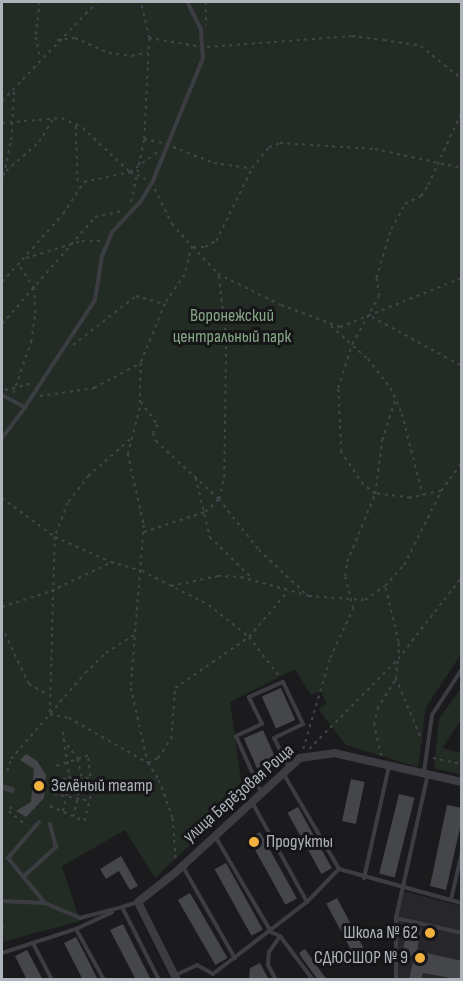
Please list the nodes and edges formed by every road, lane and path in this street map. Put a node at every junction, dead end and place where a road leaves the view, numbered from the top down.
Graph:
1 (40, 2) edge
2 (97, 2) edge
3 (136, 2) edge
4 (145, 2) edge
5 (187, 2) edge
6 (206, 2) edge
7 (141, 3) edge
8 (206, 34) dead end
9 (149, 38) junction
10 (56, 40) junction
11 (204, 40) dead end
12 (203, 46) junction
13 (148, 52) junction
14 (40, 58) junction
15 (462, 79) edge
16 (15, 87) junction
17 (2, 101) edge
18 (462, 111) edge
19 (52, 120) junction
20 (2, 123) edge
21 (11, 123) junction
22 (76, 125) junction
23 (144, 139) junction
24 (168, 144) junction
25 (438, 165) junction
26 (138, 167) junction
27 (252, 168) junction
28 (462, 168) edge
29 (5, 172) junction
30 (130, 172) junction
31 (136, 175) junction
32 (2, 183) edge
33 (152, 183) junction
34 (78, 188) junction
35 (130, 210) junction
36 (107, 241) junction
37 (74, 245) junction
38 (192, 246) junction
39 (25, 258) junction
40 (19, 266) junction
41 (218, 274) junction
42 (462, 278) edge
43 (2, 282) edge
44 (34, 289) junction
45 (165, 304) junction
46 (371, 316) junction
47 (2, 324) edge
48 (331, 325) junction
49 (352, 344) junction
50 (71, 346) dead end
51 (141, 363) junction
52 (462, 366) edge
53 (44, 377) junction
54 (15, 387) junction
55 (2, 393) edge
56 (396, 397) junction
57 (30, 398) junction
58 (10, 399) junction
59 (140, 401) junction
60 (25, 407) junction
61 (2, 438) edge
62 (130, 440) junction
63 (462, 462) edge
64 (195, 475) junction
65 (441, 491) junction
66 (375, 494) junction
67 (423, 496) junction
68 (2, 498) edge
69 (219, 499) junction
70 (205, 512) junction
71 (144, 532) junction
72 (55, 537) junction
73 (111, 562) junction
74 (142, 571) junction
75 (462, 577) edge
76 (253, 579) junction
77 (171, 586) junction
78 (385, 586) junction
79 (51, 591) junction
80 (288, 591) junction
81 (309, 596) junction
82 (352, 601) junction
83 (2, 607) edge
84 (2, 627) edge
85 (135, 634) junction
86 (249, 637) junction
87 (398, 659) junction
88 (462, 669) edge
89 (396, 678) junction
90 (283, 682) junction
91 (50, 696) junction
92 (50, 714) junction
93 (63, 732) dead end
94 (63, 739) junction
95 (426, 756) junction
96 (300, 758) junction
97 (78, 759) junction
98 (38, 762) dead end
99 (67, 763) junction
100 (148, 763) junction
101 (462, 764) edge
102 (389, 765) junction
103 (54, 767) dead end
104 (33, 768) dead end
105 (286, 770) junction
106 (7, 771) dead end
107 (426, 774) junction
108 (82, 778) junction
109 (91, 778) junction
110 (56, 779) dead end
111 (70, 779) junction
112 (462, 782) edge
113 (2, 788) edge
114 (12, 790) dead end
115 (261, 792) junction
116 (54, 794) dead end
117 (68, 797) junction
118 (80, 799) junction
119 (90, 801) junction
120 (251, 801) junction
121 (29, 803) dead end
122 (50, 806) dead end
123 (12, 807) dead end
124 (35, 809) dead end
125 (63, 812) junction
126 (74, 817) junction
127 (39, 822) dead end
128 (50, 824) dead end
129 (31, 832) junction
130 (215, 836) junction
131 (462, 852) edge
132 (179, 869) junction
133 (339, 869) junction
134 (23, 877) junction
135 (364, 878) junction
136 (401, 888) junction
137 (451, 900) junction
138 (2, 901) edge
139 (138, 902) junction
140 (308, 902) junction
141 (45, 903) junction
142 (462, 903) edge
143 (122, 907) junction
144 (396, 918) junction
145 (76, 929) junction
146 (271, 932) junction
147 (462, 933) edge
148 (280, 936) junction
149 (33, 943) junction
150 (2, 953) edge
151 (235, 958) junction
152 (213, 974) junction
153 (176, 977) edge
154 (52, 980) edge
155 (104, 980) edge
156 (159, 980) edge
157 (216, 980) edge
158 (276, 980) edge
159 (313, 980) edge
160 (396, 980) edge

1 - 14 path
2 - 10 path
3 - 7 path
4 - 7 path
5 - 12 lane
6 - 8 path
7 - 9 path
9 - 12 path
9 - 13 path
10 - 13 path
10 - 14 path
11 - 12 path
12 - 15 path
12 - 24 lane
13 - 23 path
14 - 16 path
16 - 17 path
16 - 21 path
18 - 25 path
19 - 21 path
19 - 22 path
19 - 29 path
20 - 21 path
21 - 29 path
22 - 30 path
22 - 34 path
23 - 24 path
23 - 26 path
24 - 26 path
24 - 27 path
24 - 33 lane
25 - 27 path
25 - 28 path
25 - 46 path
26 - 30 path
26 - 31 path
27 - 38 path
29 - 32 path
30 - 31 path
30 - 34 path
31 - 33 path
31 - 35 path
33 - 35 lane
33 - 38 path
34 - 39 path
35 - 36 lane
35 - 37 path
36 - 37 path
36 - 53 lane
37 - 39 path
37 - 44 path
38 - 41 path
38 - 45 path
39 - 40 path
40 - 43 path
40 - 44 path
41 - 48 path
41 - 69 path
42 - 46 path
44 - 47 path
44 - 54 path
45 - 50 path
45 - 51 path
46 - 48 path
46 - 49 path
46 - 52 path
48 - 49 path
49 - 56 path
49 - 66 path
51 - 57 path
51 - 59 path
53 - 54 path
53 - 57 lane
54 - 55 path
54 - 58 path
55 - 58 lane
56 - 66 path
56 - 67 path
57 - 60 lane
58 - 60 lane
59 - 62 path
59 - 64 path
60 - 61 lane
62 - 71 path
62 - 72 path
63 - 65 path
64 - 69 path
64 - 70 path
65 - 67 path
65 - 78 path
66 - 67 path
66 - 82 path
68 - 72 path
69 - 70 path
69 - 81 path
70 - 71 path
70 - 76 path
71 - 74 path
72 - 73 path
72 - 79 path
73 - 74 path
73 - 79 path
74 - 77 path
74 - 85 path
75 - 87 path
76 - 77 path
76 - 80 path
77 - 86 path
78 - 82 path
78 - 87 path
79 - 83 path
79 - 91 path
80 - 81 path
80 - 86 path
81 - 82 path
82 - 96 path
84 - 91 path
85 - 92 path
85 - 100 path
86 - 90 path
86 - 100 path
87 - 89 path
87 - 96 path
88 - 95 lane
89 - 95 path
89 - 102 path
90 - 105 lane
90 - 115 lane
91 - 92 path
92 - 100 path
92 - 106 path
93 - 94 path
94 - 97 path
94 - 99 path
95 - 101 path
95 - 107 lane
96 - 102 street, улица Берёзовая Роща
96 - 105 street, улица Берёзовая Роща
97 - 99 path
97 - 108 path
97 - 109 path
98 - 104 path
99 - 103 path
99 - 111 path
100 - 132 path
102 - 107 street, улица Берёзовая Роща
102 - 135 lane
105 - 115 street, улица Берёзовая Роща
105 - 133 lane
107 - 112 street, улица Берёзовая Роща
107 - 136 lane
108 - 109 path
108 - 111 path
108 - 118 path
109 - 119 path
110 - 111 path
111 - 117 path
113 - 114 street
115 - 120 street, улица Берёзовая Роща
116 - 117 path
117 - 118 path
117 - 125 path
118 - 119 path
118 - 126 path
119 - 126 path
120 - 130 street, улица Берёзовая Роща
120 - 140 lane
121 - 124 path
122 - 125 path
123 - 129 path
125 - 126 path
127 - 129 lane
128 - 134 lane
129 - 134 lane
130 - 132 street, улица Берёзовая Роща
130 - 146 lane
131 - 137 lane
132 - 139 street, улица Берёзовая Роща
132 - 151 lane
133 - 135 lane
133 - 140 lane
134 - 141 lane
135 - 136 lane
136 - 137 lane
136 - 144 lane
137 - 142 lane
138 - 141 lane
139 - 143 lane
139 - 153 street
140 - 146 lane
141 - 143 lane
143 - 145 lane
143 - 156 lane
144 - 147 lane
144 - 160 lane
145 - 149 lane
145 - 155 lane
146 - 148 lane
146 - 151 lane
148 - 158 lane
148 - 159 lane
149 - 150 lane
149 - 154 lane
151 - 152 lane
152 - 153 lane
152 - 157 lane

